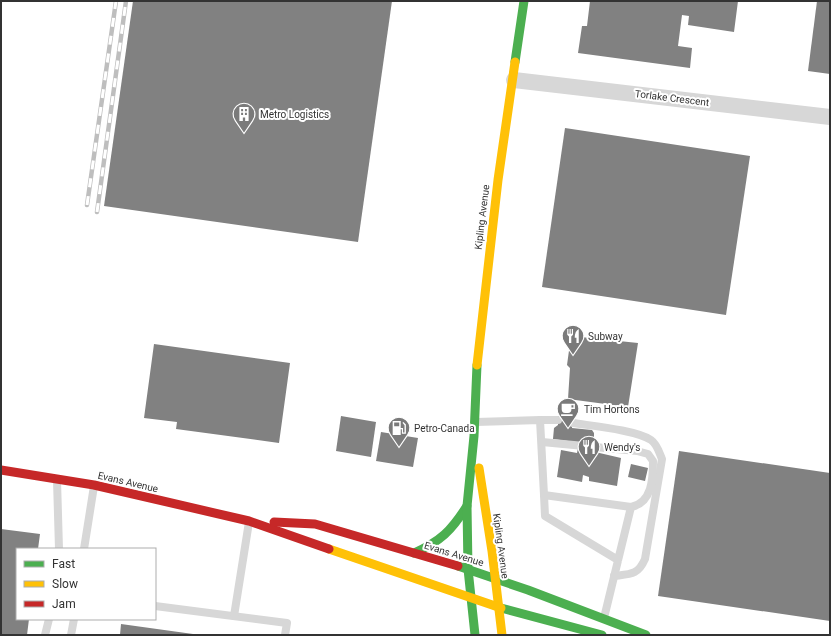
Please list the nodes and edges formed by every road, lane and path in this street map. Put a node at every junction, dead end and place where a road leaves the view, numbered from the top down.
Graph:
1 (524, 1) edge
2 (514, 80) junction
3 (830, 117) edge
4 (540, 420) junction
5 (558, 420) dead end
6 (474, 422) junction
7 (573, 422) dead end
8 (474, 436) junction
9 (542, 442) junction
10 (1, 470) edge
11 (57, 478) junction
12 (94, 485) junction
13 (544, 495) junction
14 (467, 506) junction
15 (631, 507) junction
16 (249, 521) junction
17 (59, 548) edge
18 (84, 548) edge
19 (414, 553) junction
20 (618, 560) junction
21 (468, 569) junction
22 (614, 576) junction
23 (495, 578) junction
24 (471, 598) junction
25 (156, 606) edge
26 (498, 606) junction
27 (234, 616) junction
28 (604, 618) junction
29 (49, 620) edge
30 (74, 620) edge
31 (45, 635) edge
32 (71, 635) edge
33 (285, 635) edge
34 (475, 635) edge
35 (502, 635) edge
36 (602, 635) edge
37 (646, 635) edge

1 - 2 main road, Kipling Avenue
2 - 3 street, Torlake Crescent
2 - 6 main road, Kipling Avenue
4 - 5 lane
4 - 6 lane
4 - 9 lane
6 - 8 main road, Kipling Avenue
7 - 22 lane
8 - 14 main road, Kipling Avenue
8 - 23 main road, Kipling Avenue
9 - 13 lane
9 - 15 lane
10 - 11 main road, Evans Avenue
11 - 12 main road, Evans Avenue
11 - 17 lane
12 - 16 main road, Evans Avenue
12 - 18 lane
13 - 15 lane
13 - 20 lane
14 - 19 main road
14 - 21 main road, Kipling Avenue
15 - 20 lane
16 - 19 main road, Evans Avenue
16 - 24 main road, Evans Avenue
16 - 27 lane
19 - 21 main road, Evans Avenue
20 - 22 lane
21 - 23 main road, Evans Avenue
21 - 24 main road, Kipling Avenue
22 - 28 lane
23 - 26 main road, Kipling Avenue
23 - 28 main road, Evans Avenue
24 - 26 main road, Evans Avenue
24 - 34 main road, Kipling Avenue
25 - 27 lane
26 - 35 main road, Kipling Avenue
26 - 36 main road, Evans Avenue
27 - 33 lane
28 - 37 main road, Evans Avenue
29 - 31 lane
30 - 32 lane

